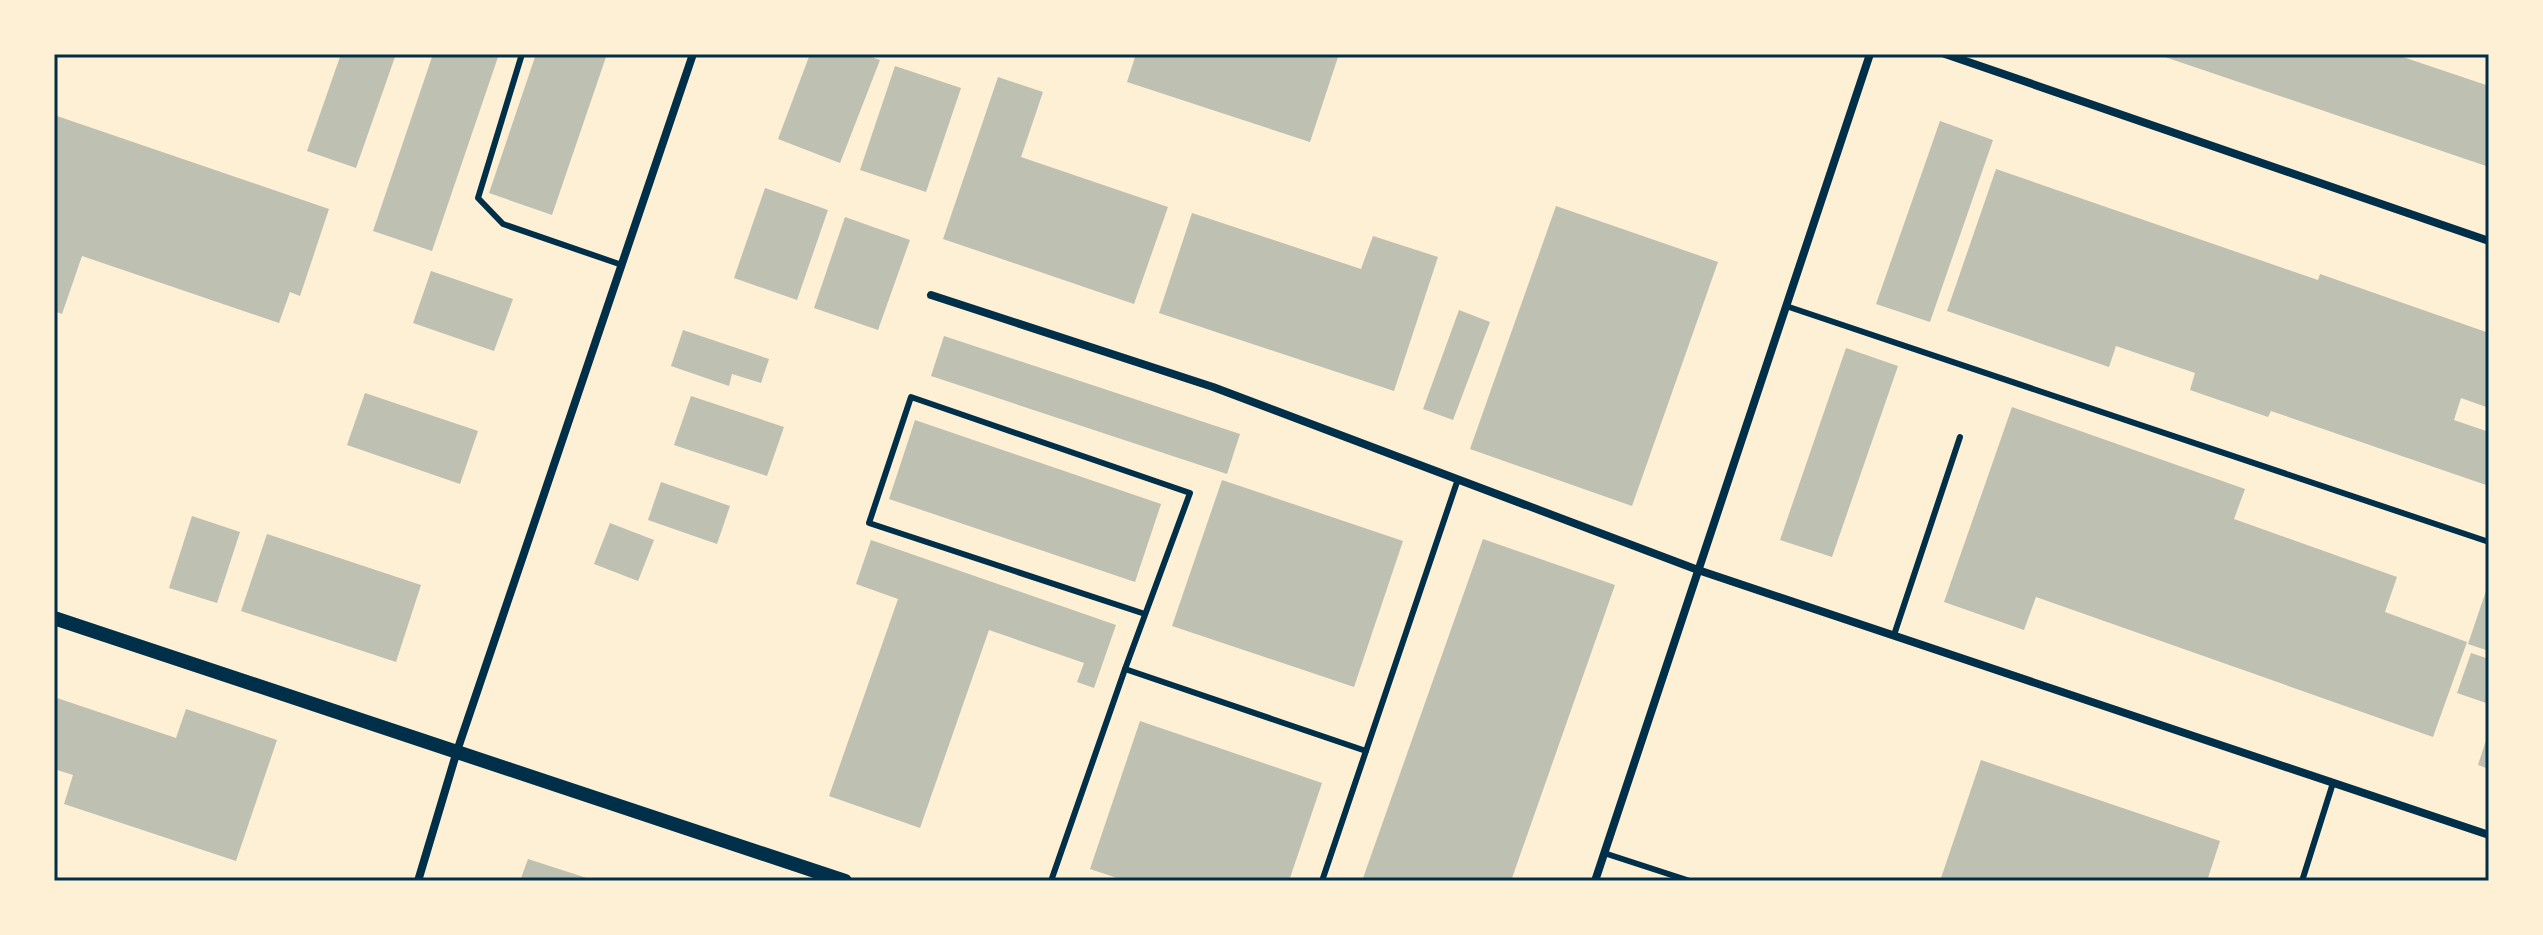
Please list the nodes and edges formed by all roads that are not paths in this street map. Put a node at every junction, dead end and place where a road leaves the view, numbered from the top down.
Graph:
1 (522, 54) edge
2 (693, 54) edge
3 (1870, 54) edge
4 (1945, 54) edge
5 (2489, 241) edge
6 (622, 265) junction
7 (931, 295) dead end
8 (1786, 306) junction
9 (1960, 437) dead end
10 (1458, 479) junction
11 (2489, 542) edge
12 (1698, 570) junction
13 (1145, 614) junction
14 (54, 618) edge
15 (1894, 635) junction
16 (1125, 669) junction
17 (457, 751) junction
18 (1366, 751) junction
19 (2333, 783) junction
20 (2489, 835) edge
21 (1604, 853) junction
22 (418, 881) edge
23 (845, 881) edge
24 (1051, 881) edge
25 (1322, 881) edge
26 (1595, 881) edge
27 (1690, 881) edge
28 (2302, 881) edge

1 - 6 lane
2 - 6 street
3 - 8 street
4 - 5 street
6 - 17 street
7 - 10 street
8 - 11 lane
8 - 12 street
9 - 15 lane
10 - 12 street
10 - 18 lane
12 - 15 street
12 - 21 street
13 - 13 lane
13 - 16 lane
14 - 17 street
15 - 19 street
16 - 18 lane
16 - 24 lane
17 - 22 street
17 - 23 street
18 - 25 lane
19 - 20 street
19 - 28 lane
21 - 26 street
21 - 27 lane

